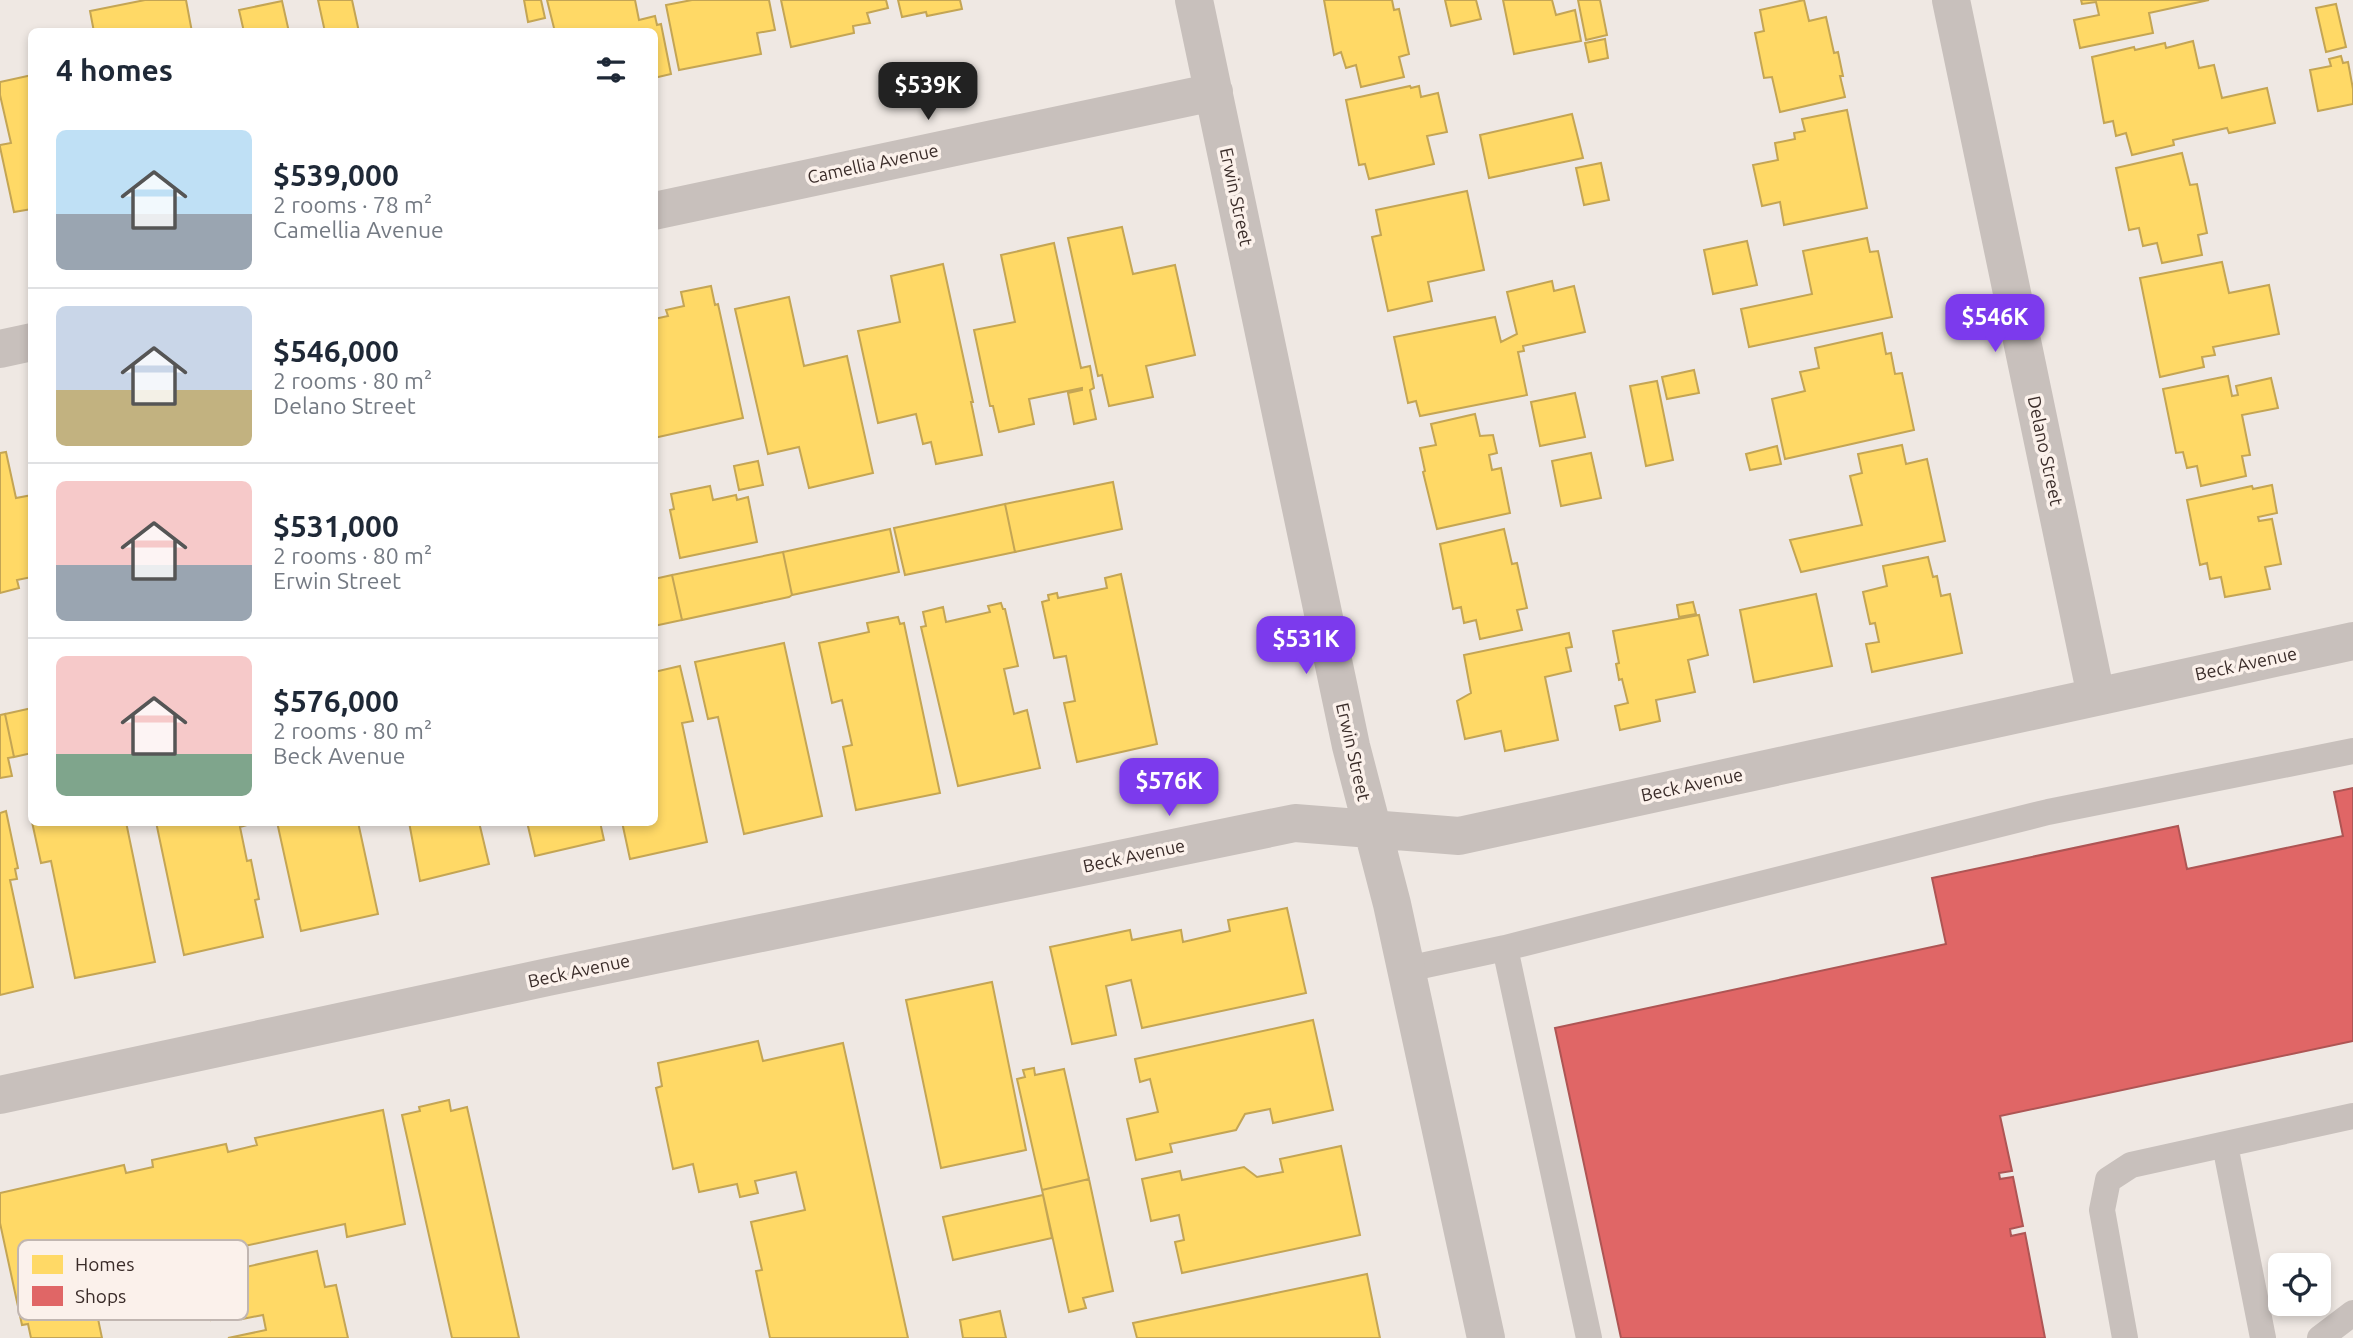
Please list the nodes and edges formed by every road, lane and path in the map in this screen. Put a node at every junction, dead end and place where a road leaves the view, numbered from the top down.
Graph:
1 (1195, 0) edge
2 (1951, 0) edge
3 (1214, 92) junction
4 (658, 210) edge
5 (28, 343) edge
6 (0, 349) edge
7 (2353, 640) edge
8 (2096, 696) junction
9 (2353, 751) edge
10 (1372, 830) junction
11 (1505, 948) junction
12 (1407, 969) junction
13 (0, 1095) edge
14 (2353, 1116) edge
15 (2225, 1145) junction
16 (2353, 1313) edge
17 (2328, 1336) edge
18 (1486, 1338) edge
19 (1589, 1338) edge
20 (2125, 1338) edge
21 (2263, 1338) edge

1 - 3 street, Erwin Street
2 - 8 street, Delano Street
3 - 4 street, Camellia Avenue
3 - 10 street, Erwin Street
5 - 6 street
7 - 8 street, Beck Avenue
8 - 10 street, Beck Avenue
9 - 11 lane
10 - 12 street, Erwin Street
10 - 13 street, Beck Avenue
11 - 12 lane
11 - 19 lane
12 - 18 street, Erwin Street
14 - 15 lane
15 - 20 lane
15 - 21 lane
16 - 17 lane

